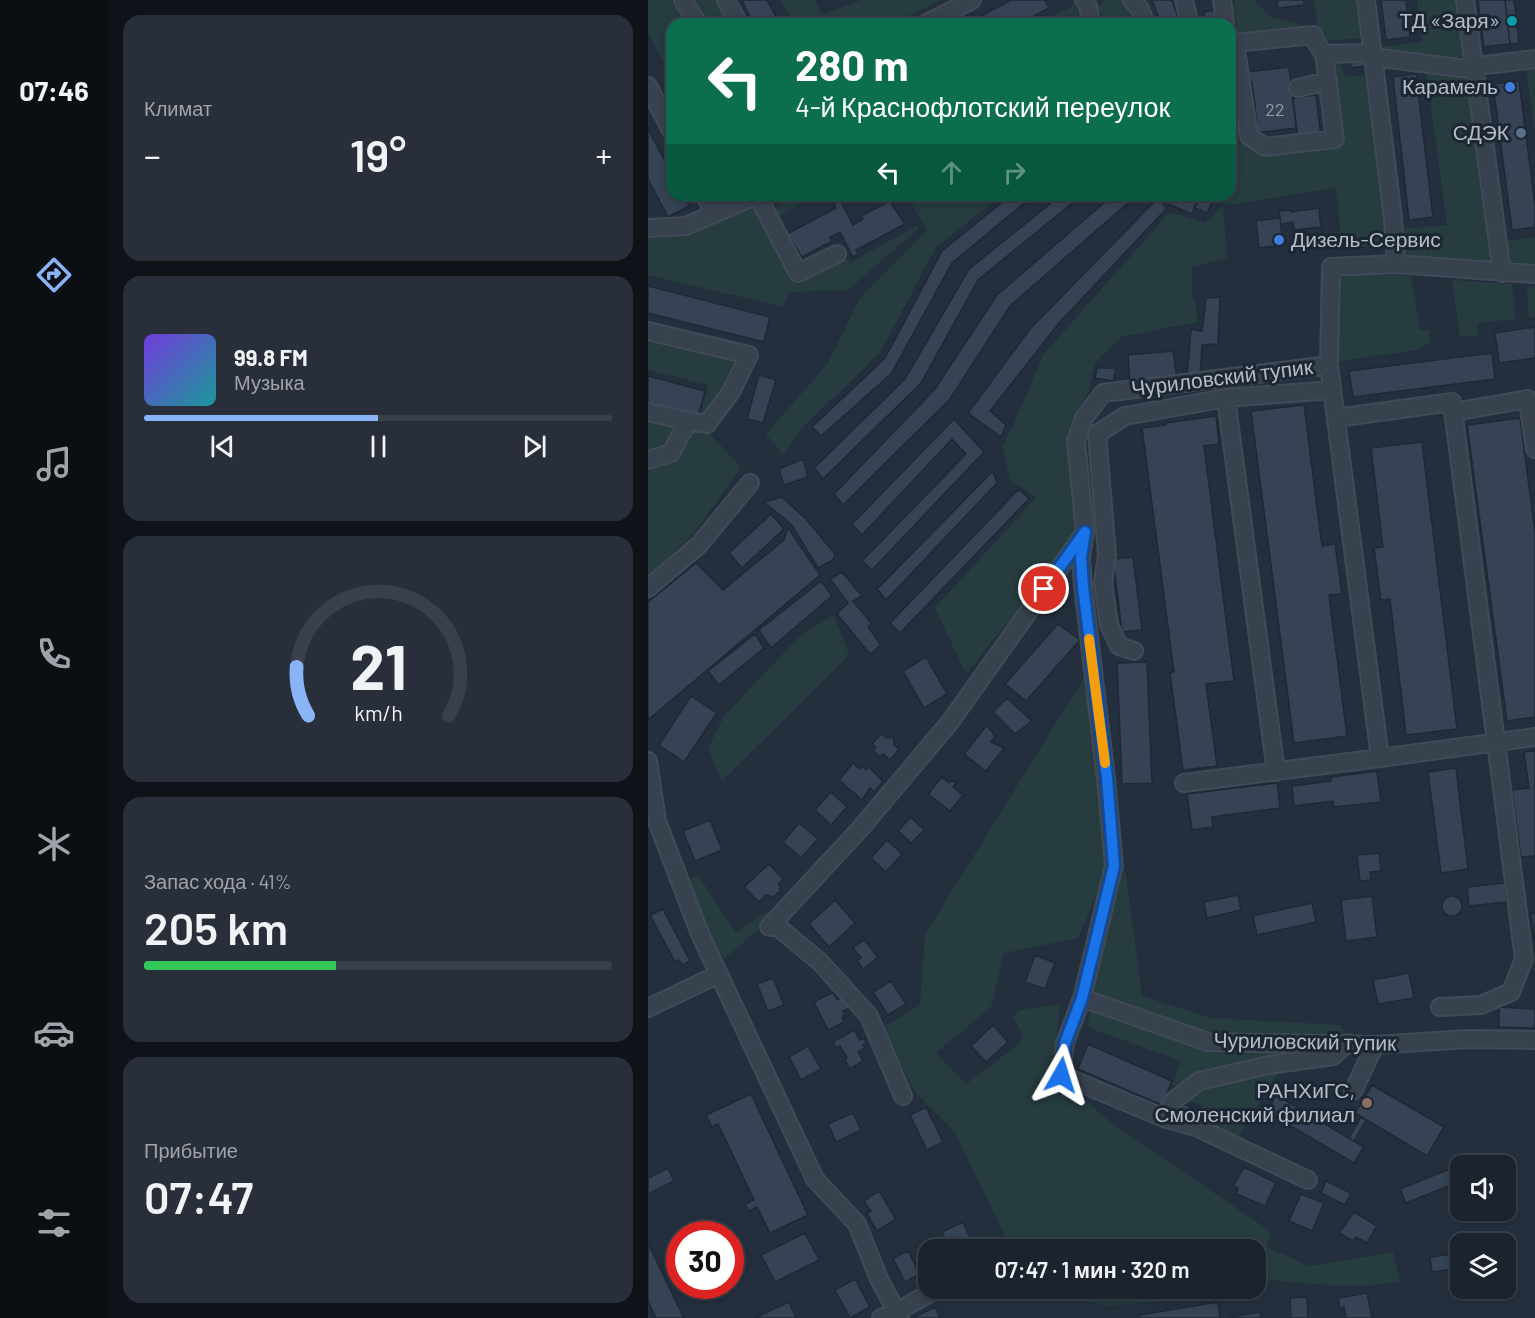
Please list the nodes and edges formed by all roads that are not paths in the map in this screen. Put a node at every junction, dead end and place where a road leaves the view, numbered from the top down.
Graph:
1 (683, 0) edge
2 (726, 0) edge
3 (972, 0) edge
4 (1084, 0) edge
5 (1132, 0) edge
6 (1184, 0) edge
7 (1222, 0) edge
8 (1366, 0) edge
9 (1465, 0) edge
10 (694, 18) edge
11 (736, 18) edge
12 (936, 18) edge
13 (1090, 18) edge
14 (1144, 18) edge
15 (1188, 18) edge
16 (1224, 18) edge
17 (1236, 41) edge
18 (1324, 54) junction
19 (1373, 57) junction
20 (1236, 59) edge
21 (1535, 59) edge
22 (1474, 65) junction
23 (1328, 81) junction
24 (648, 86) edge
25 (1298, 88) dead end
26 (666, 120) edge
27 (708, 201) edge
28 (743, 201) edge
29 (760, 201) edge
30 (714, 213) junction
31 (648, 228) edge
32 (837, 254) dead end
33 (1396, 264) junction
34 (1502, 273) junction
35 (1535, 274) edge
36 (648, 331) edge
37 (1329, 365) junction
38 (1332, 390) junction
39 (1226, 398) junction
40 (648, 412) edge
41 (1453, 412) junction
42 (1532, 416) edge
43 (1336, 418) junction
44 (688, 422) junction
45 (1535, 449) edge
46 (648, 460) edge
47 (750, 483) dead end
48 (1085, 532) junction
49 (648, 588) edge
50 (1134, 651) dead end
51 (1535, 737) edge
52 (1496, 742) junction
53 (1380, 758) junction
54 (648, 761) edge
55 (1276, 771) junction
56 (1184, 783) dead end
57 (719, 974) junction
58 (1082, 998) junction
59 (1440, 1007) dead end
60 (648, 1008) edge
61 (1535, 1040) edge
62 (1348, 1044) junction
63 (1375, 1045) junction
64 (1353, 1091) dead end
65 (903, 1096) dead end
66 (1164, 1118) junction
67 (1308, 1180) dead end
68 (921, 1299) edge
69 (892, 1316) edge

1 - 10 street
2 - 11 street
3 - 12 street
4 - 13 street
5 - 14 street
6 - 15 street
7 - 16 street
8 - 19 street
9 - 22 street
17 - 18 street
18 - 19 street
18 - 23 street
19 - 22 street
19 - 33 street
20 - 23 street
21 - 22 street
22 - 34 street
23 - 25 street
24 - 26 street
27 - 30 street
28 - 30 street
29 - 32 street
30 - 31 street
33 - 34 street, Чуриловский тупик
33 - 37 street, Чуриловский тупик
34 - 35 street, Чуриловский тупик
36 - 44 street
37 - 38 street
37 - 48 street, Чуриловский тупик
38 - 39 street
38 - 43 street
39 - 50 street
39 - 55 street
40 - 44 street
41 - 42 street
41 - 43 street
41 - 52 street
42 - 45 street
43 - 53 street
44 - 46 street
47 - 49 street
48 - 58 street, Чуриловский тупик
48 - 65 street
51 - 52 street
52 - 53 street
52 - 59 street
53 - 55 street
54 - 57 street
55 - 56 street
57 - 60 street
57 - 69 street
58 - 62 street, Чуриловский тупик
58 - 66 street, Чуриловский тупик
61 - 63 street, Чуриловский тупик
62 - 63 street, Чуриловский тупик
62 - 66 street
63 - 64 street
66 - 67 street
68 - 69 street

